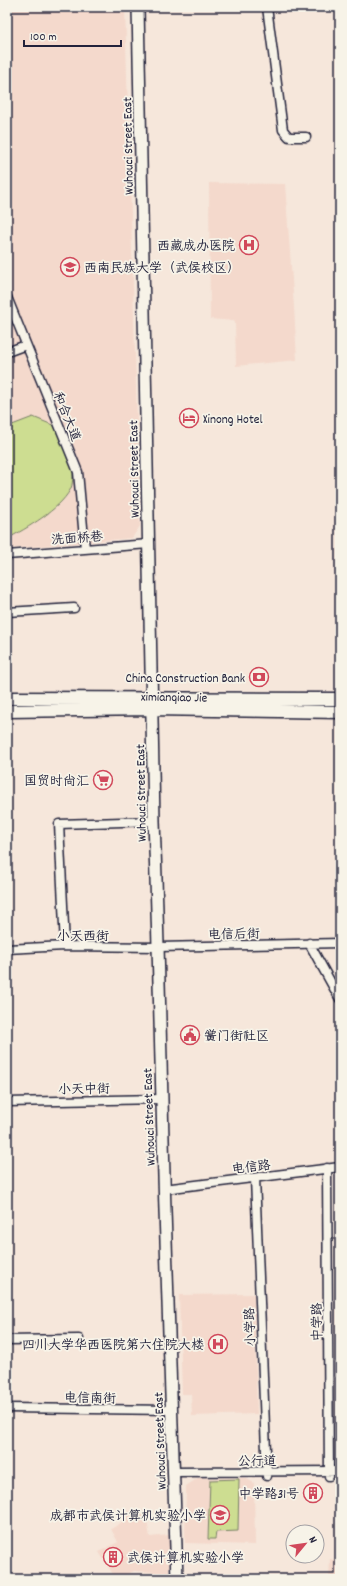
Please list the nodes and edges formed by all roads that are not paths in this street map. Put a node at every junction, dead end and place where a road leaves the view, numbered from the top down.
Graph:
1 (138, 7) edge
2 (266, 7) edge
3 (306, 137) dead end
4 (7, 297) edge
5 (26, 345) junction
6 (7, 352) edge
7 (149, 544) junction
8 (85, 549) junction
9 (7, 554) edge
10 (74, 608) dead end
11 (7, 612) edge
12 (7, 698) edge
13 (340, 699) edge
14 (152, 704) junction
15 (7, 711) edge
16 (340, 712) edge
17 (154, 821) junction
18 (340, 943) edge
19 (309, 944) junction
20 (65, 946) junction
21 (159, 947) junction
22 (7, 949) edge
23 (340, 999) edge
24 (161, 1098) junction
25 (7, 1102) edge
26 (340, 1167) edge
27 (327, 1168) junction
28 (255, 1178) junction
29 (164, 1189) junction
30 (79, 1339) dead end
31 (7, 1340) edge
32 (7, 1408) edge
33 (172, 1410) junction
34 (340, 1471) edge
35 (175, 1474) junction
36 (267, 1474) junction
37 (329, 1474) junction
38 (340, 1476) edge
39 (176, 1579) edge

1 - 7 street, Wuhouci Street East
2 - 3 street
4 - 5 street, 和合大道
5 - 6 street
5 - 8 street, 和合大道
7 - 8 street, 洗面桥巷
7 - 14 street, Wuhouci Street East
8 - 9 street, 洗面桥巷
10 - 11 street
12 - 14 main road, ximianqiao Jie
13 - 14 main road, ximianqiao Jie
14 - 15 main road, ximianqiao Jie
14 - 16 main road, ximianqiao Jie
14 - 17 street, Wuhouci Street East
17 - 20 street
17 - 21 street, Wuhouci Street East
18 - 19 street, 电信后街
19 - 21 street, 电信后街
19 - 23 street
20 - 21 street, 小天西街
20 - 22 street, 小天西街
21 - 24 street, Wuhouci Street East
24 - 25 street, 小天中街
24 - 29 street, Wuhouci Street East
26 - 27 street, 电信路
27 - 28 street, 电信路
27 - 37 street, 中学路
28 - 29 street, 电信路
28 - 36 street, 小学路
29 - 33 street, Wuhouci Street East
30 - 31 street
32 - 33 street, 电信南街
33 - 35 street, Wuhouci Street East
34 - 37 street, 公行道
35 - 36 street, 公行道
35 - 39 street, Wuhouci Street East
36 - 37 street, 公行道
37 - 38 street, 公行道

